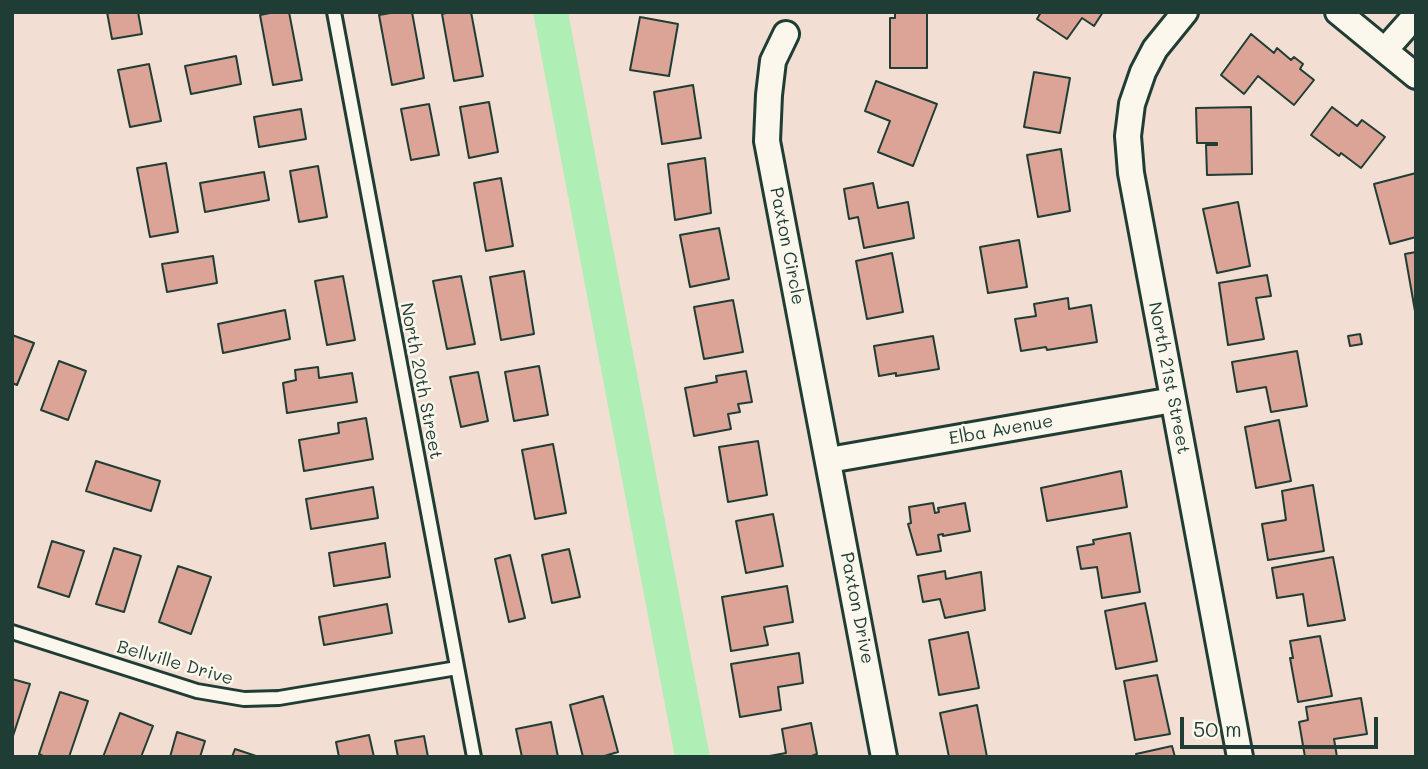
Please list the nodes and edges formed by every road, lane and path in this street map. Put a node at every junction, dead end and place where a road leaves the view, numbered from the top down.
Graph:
1 (334, 12) edge
2 (1185, 12) edge
3 (1338, 12) edge
4 (1416, 15) edge
5 (786, 34) dead end
6 (1385, 50) junction
7 (1416, 76) edge
8 (1173, 400) junction
9 (829, 460) junction
10 (12, 632) edge
11 (457, 668) junction
12 (474, 757) edge
13 (884, 757) edge
14 (1240, 757) edge

1 - 11 lane, North 20th Street
2 - 8 street, North 21st Street
3 - 6 street
4 - 6 street
5 - 9 street, Paxton Circle
6 - 7 street
8 - 9 street, Elba Avenue
8 - 14 street, North 21st Street
9 - 13 street, Paxton Drive
10 - 11 lane, Bellville Drive
11 - 12 lane, North 20th Street

